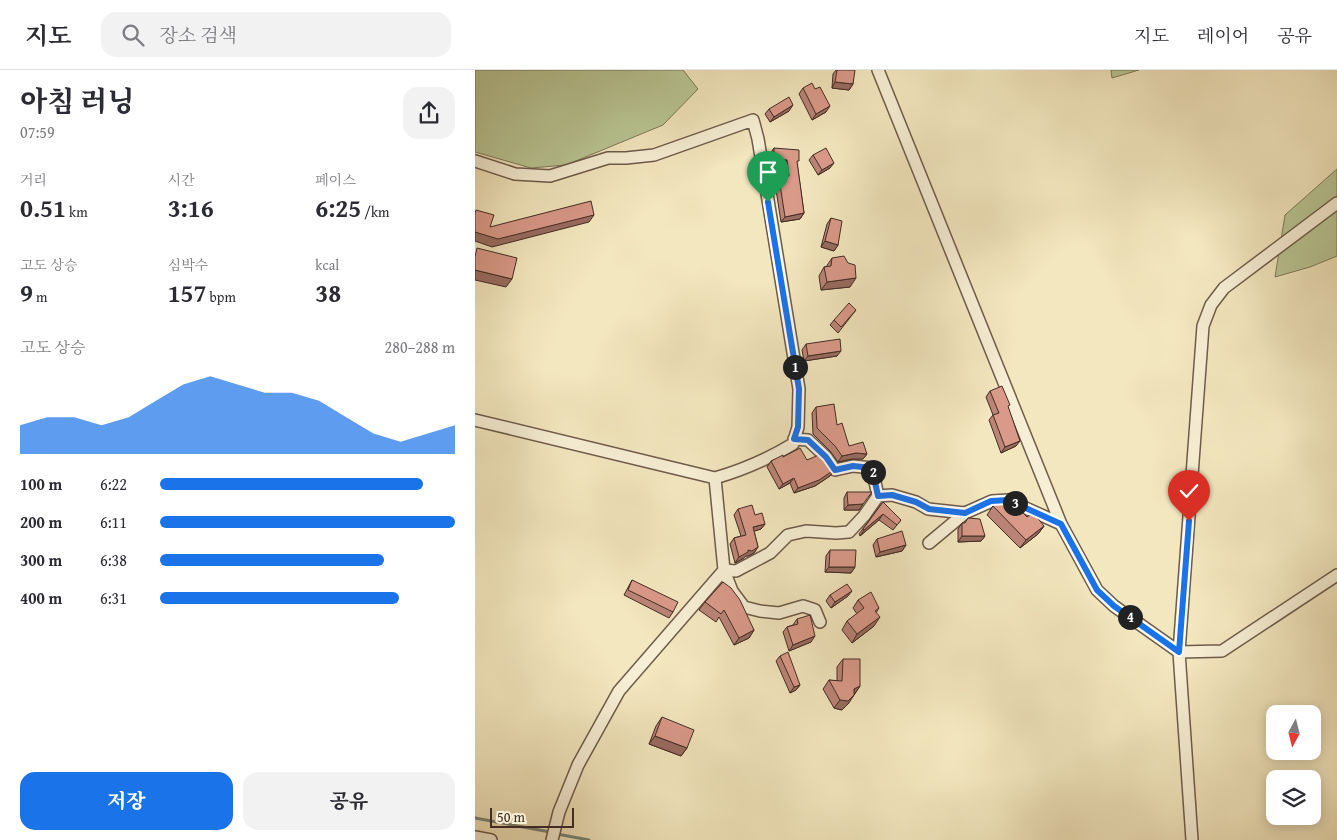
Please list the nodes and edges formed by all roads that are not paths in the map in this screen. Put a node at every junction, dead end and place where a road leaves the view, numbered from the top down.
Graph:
1 (879, 70) edge
2 (475, 162) edge
3 (1337, 203) edge
4 (475, 420) edge
5 (794, 439) junction
6 (715, 478) junction
7 (878, 496) junction
8 (965, 513) junction
9 (1061, 524) junction
10 (929, 542) dead end
11 (724, 570) junction
12 (1337, 575) edge
13 (820, 622) dead end
14 (1179, 652) junction
15 (475, 837) edge
16 (491, 840) edge
17 (552, 840) edge
18 (1193, 840) edge

1 - 9 street
2 - 5 street
3 - 14 street
4 - 6 street
5 - 6 street
5 - 7 street
6 - 11 street
7 - 8 street
7 - 11 street
8 - 9 street
8 - 10 street
9 - 14 street
11 - 13 street
11 - 17 street
12 - 14 street
14 - 18 street
15 - 16 street

